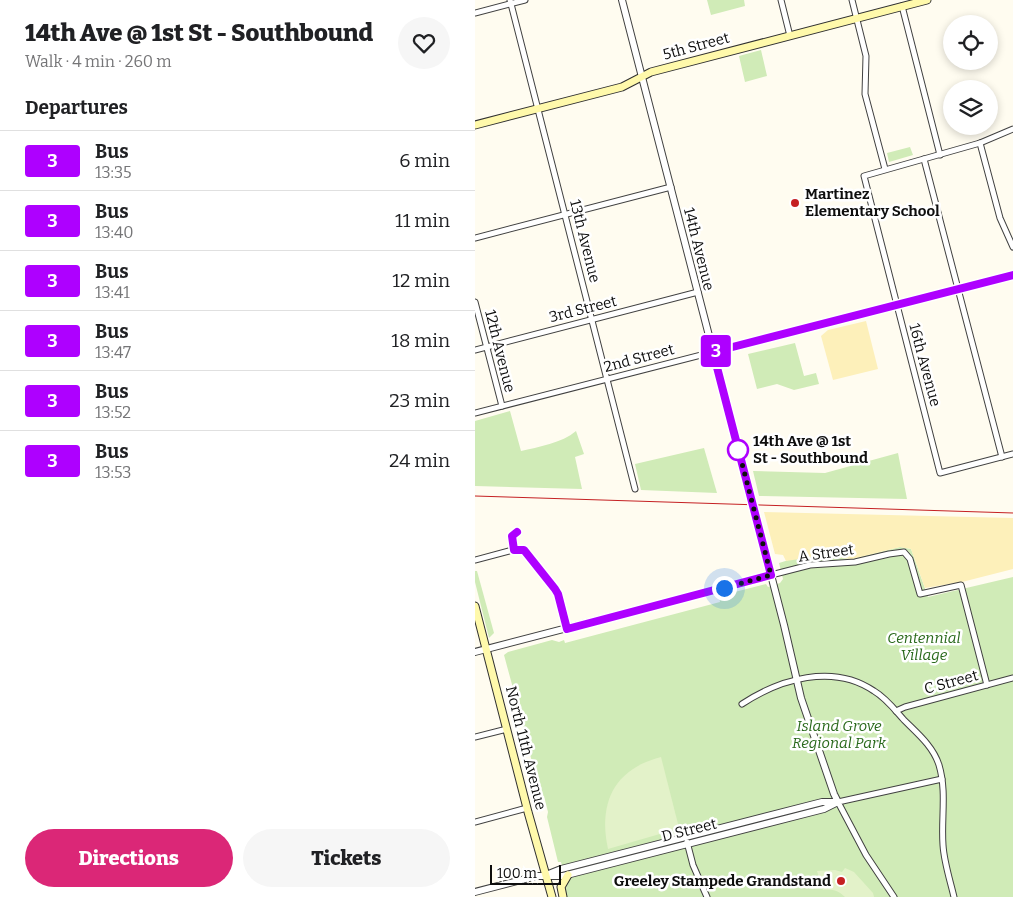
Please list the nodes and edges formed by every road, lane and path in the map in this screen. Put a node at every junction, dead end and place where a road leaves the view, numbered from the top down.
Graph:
1 (525, 0) edge
2 (622, 0) edge
3 (781, 0) edge
4 (852, 0) edge
5 (927, 0) edge
6 (510, 2) edge
7 (902, 6) junction
8 (475, 13) edge
9 (857, 18) junction
10 (790, 36) junction
11 (642, 76) junction
12 (538, 109) junction
13 (475, 125) edge
14 (1013, 129) edge
15 (980, 143) junction
16 (940, 155) junction
17 (924, 159) junction
18 (885, 169) junction
19 (671, 187) junction
20 (565, 214) junction
21 (475, 238) edge
22 (1013, 247) edge
23 (1013, 275) edge
24 (957, 289) junction
25 (697, 292) junction
26 (475, 302) edge
27 (897, 305) junction
28 (592, 320) junction
29 (487, 346) junction
30 (475, 350) edge
31 (713, 352) junction
32 (608, 379) junction
33 (502, 406) junction
34 (475, 413) edge
35 (1013, 454) edge
36 (1002, 457) junction
37 (635, 488) dead end
38 (509, 551) dead end
39 (475, 560) edge
40 (771, 575) junction
41 (475, 606) edge
42 (486, 649) junction
43 (475, 652) edge
44 (1013, 678) edge
45 (797, 680) junction
46 (987, 685) junction
47 (741, 704) dead end
48 (896, 712) junction
49 (507, 729) junction
50 (475, 737) edge
51 (942, 779) junction
52 (838, 802) junction
53 (527, 808) junction
54 (475, 822) edge
55 (687, 843) junction
56 (568, 875) junction
57 (545, 876) junction
58 (475, 892) edge
59 (552, 897) edge
60 (563, 897) edge
61 (707, 897) edge
62 (894, 897) edge
63 (954, 897) edge

1 - 6 street
2 - 11 street, 14th Avenue
3 - 10 street
4 - 9 street
5 - 7 main road, 5th Street
6 - 8 street
6 - 12 street, 13th Avenue
7 - 9 main road, 5th Street
7 - 16 street
9 - 10 main road, 5th Street
9 - 18 street
10 - 11 main road, 5th Street
11 - 12 main road, 5th Street
11 - 19 street, 14th Avenue
12 - 13 main road, 5th Street
12 - 20 street, 13th Avenue
14 - 15 street
15 - 16 street
15 - 22 street
16 - 17 street
17 - 18 street
17 - 24 street
18 - 27 street, 16th Avenue
19 - 20 street
19 - 25 street, 14th Avenue
20 - 21 street
20 - 28 street, 13th Avenue
23 - 24 street, 2nd Street
24 - 27 street, 2nd Street
24 - 36 street
25 - 28 street, 3rd Street
25 - 31 street, 14th Avenue
26 - 29 street, 12th Avenue
27 - 31 street, 2nd Street
27 - 36 street, 16th Avenue
28 - 29 street, 3rd Street
28 - 32 street, 13th Avenue
29 - 30 street, 3rd Street
29 - 33 street, 12th Avenue
31 - 32 street, 2nd Street
31 - 40 street, 14th Avenue
32 - 33 street, 2nd Street
32 - 37 street, 13th Avenue
33 - 34 street, 2nd Street
35 - 36 street
38 - 39 street
40 - 42 street, A Street
40 - 45 street, 14th Avenue
40 - 46 street, A Street
41 - 42 main road, North 11th Avenue
42 - 43 street, A Street
42 - 49 main road, North 11th Avenue
44 - 46 street, C Street
45 - 47 street
45 - 48 street
45 - 52 street, 14th Avenue
46 - 48 street, C Street
48 - 51 street
49 - 50 street
49 - 53 main road, North 11th Avenue
51 - 52 street, D Street
51 - 63 street
52 - 55 street, D Street
52 - 62 street
53 - 54 street
53 - 57 main road, North 11th Avenue
55 - 56 street, D Street
55 - 57 street, D Street
55 - 61 street
56 - 57 street, D Street
56 - 60 main road
57 - 58 street, D Street
57 - 59 main road, North 11th Avenue

